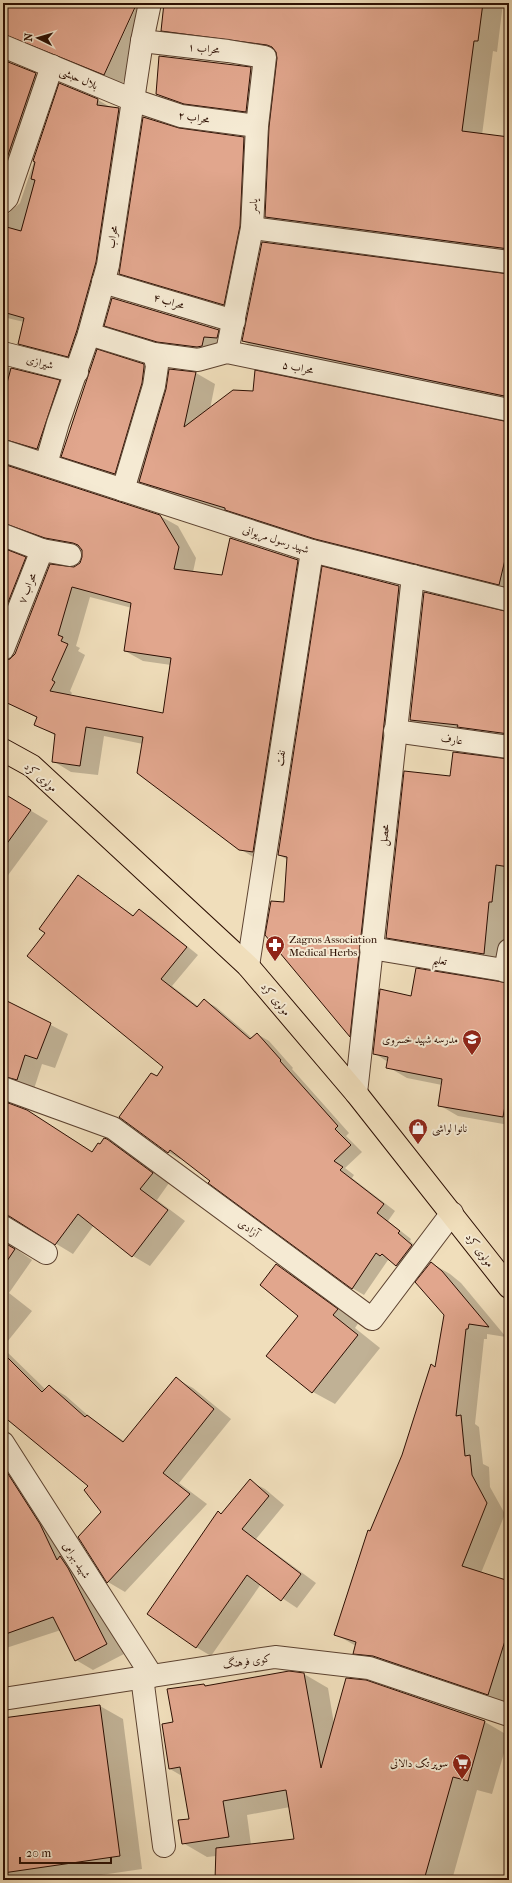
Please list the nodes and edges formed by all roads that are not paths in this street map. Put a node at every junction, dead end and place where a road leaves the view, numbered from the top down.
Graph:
1 (150, 3) edge
2 (142, 41) junction
3 (3, 46) edge
4 (265, 57) joint
5 (52, 66) junction
6 (133, 100) junction
7 (257, 126) junction
8 (3, 202) edge
9 (252, 228) junction
10 (509, 262) edge
11 (103, 282) junction
12 (234, 321) junction
13 (89, 334) junction
14 (227, 352) junction
15 (3, 353) edge
16 (154, 354) junction
17 (77, 372) junction
18 (509, 410) edge
19 (3, 451) edge
20 (46, 464) junction
21 (123, 490) junction
22 (3, 535) edge
23 (42, 550) junction
24 (312, 551) junction
25 (70, 555) dead end
26 (413, 576) junction
27 (509, 600) edge
28 (3, 649) edge
29 (396, 731) junction
30 (509, 747) edge
31 (3, 750) edge
32 (372, 948) junction
33 (509, 950) edge
34 (248, 966) junction
35 (507, 971) edge
36 (3, 1088) edge
37 (356, 1093) junction
38 (452, 1213) junction
39 (3, 1227) edge
40 (46, 1252) dead end
41 (509, 1287) edge
42 (3, 1443) edge
43 (147, 1677) junction
44 (3, 1699) edge
45 (509, 1715) edge
46 (164, 1846) dead end

1 - 2 street, محراب
2 - 4 street, محراب ۱
2 - 6 street, محراب
3 - 5 street, بلال حبشی
4 - 7 street, یاسر
5 - 6 street, بلال حبشی
5 - 8 street
6 - 7 street, محراب ۲
6 - 11 street, محراب
7 - 9 street, یاسر
9 - 10 street
9 - 12 street, یاسر
11 - 12 street, محراب ۴
11 - 13 street, محراب
12 - 14 street, یاسر
13 - 16 street, محراب ۵
13 - 17 street, محراب
14 - 16 street, محراب ۵
14 - 18 street, محراب ۵
15 - 17 street, شیرازی
16 - 21 street
17 - 20 street, محراب
19 - 20 street, شهید رسول مریوانی
20 - 21 street, شهید رسول مریوانی
21 - 24 street, شهید رسول مریوانی
22 - 23 street
23 - 25 street
23 - 28 street, محراب ۷
24 - 26 street, شهید رسول مریوانی
24 - 34 street, نفت
26 - 27 street, شهید رسول مریوانی
26 - 29 street, محصل
29 - 30 street, عارف
29 - 32 street, محصل
31 - 34 main road, مولوی کرد
32 - 35 street, تعلیم
32 - 37 street, محصل
33 - 35 street
34 - 37 main road, مولوی کرد
36 - 38 street, آزادی
37 - 38 main road, مولوی کرد
38 - 41 main road, مولوی کرد
39 - 40 street
42 - 43 street, شهید بهرامی
43 - 44 street, کوی فرهنگ
43 - 45 street, کوی فرهنگ
43 - 46 street

